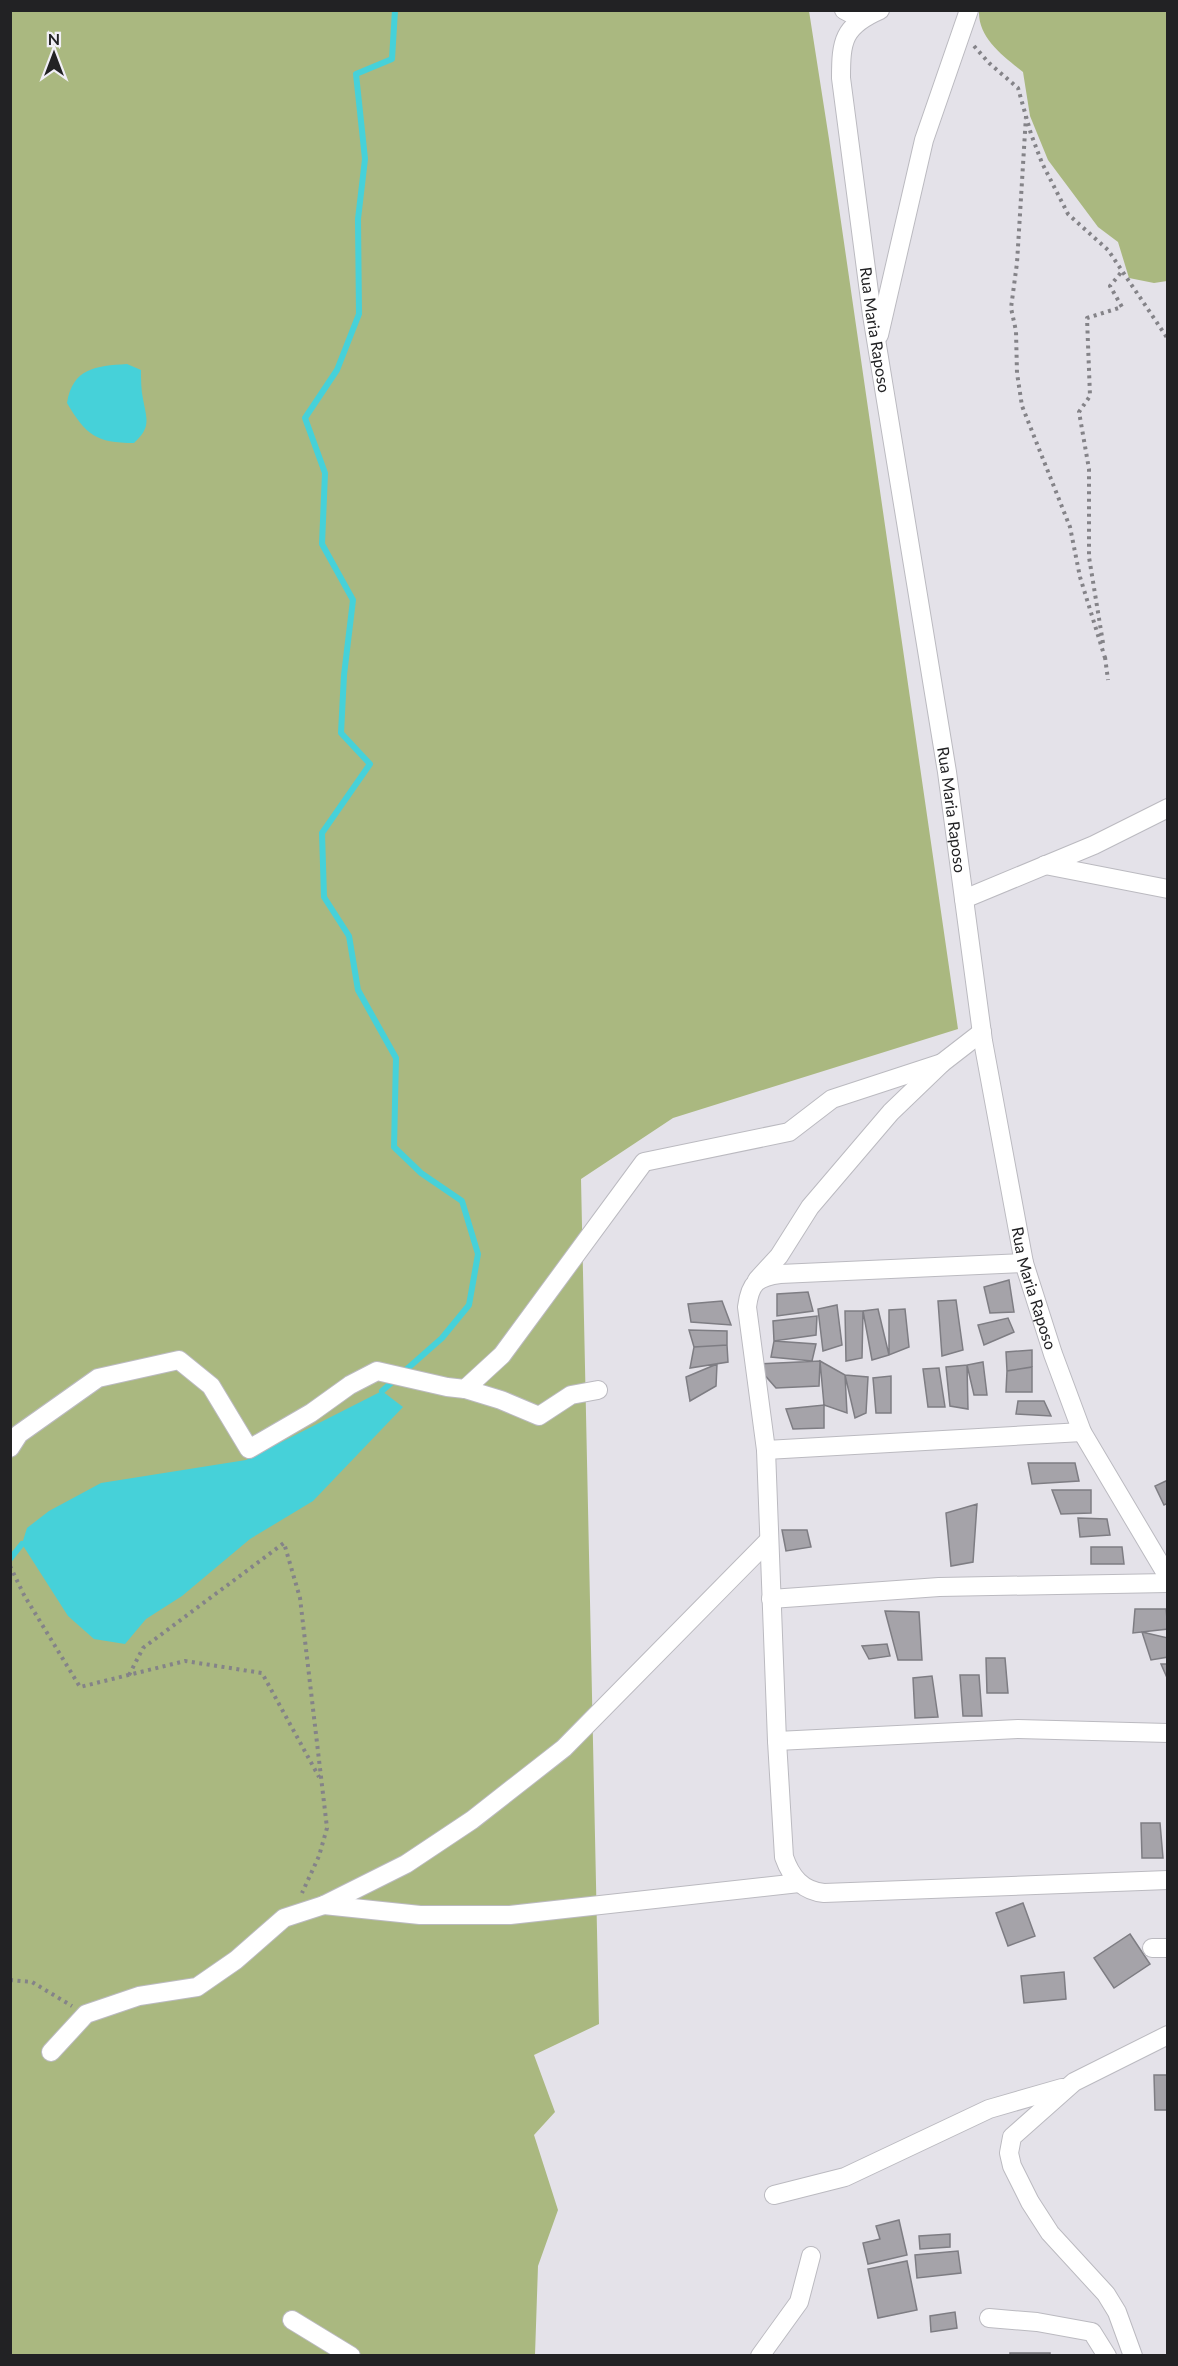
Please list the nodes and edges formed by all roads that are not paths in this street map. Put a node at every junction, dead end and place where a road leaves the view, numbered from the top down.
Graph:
1 (844, 10) edge
2 (880, 10) edge
3 (969, 10) edge
4 (861, 19) junction
5 (877, 344) junction
6 (1167, 808) edge
7 (1045, 865) junction
8 (1167, 889) edge
9 (964, 898) junction
10 (982, 1032) junction
11 (942, 1063) junction
12 (1024, 1263) junction
13 (754, 1284) junction
14 (465, 1389) junction
15 (598, 1390) dead end
16 (1082, 1432) junction
17 (10, 1448) edge
18 (766, 1450) junction
19 (770, 1540) junction
20 (1167, 1577) edge
21 (1167, 1583) edge
22 (771, 1599) junction
23 (1167, 1733) edge
24 (777, 1741) junction
25 (1167, 1880) edge
26 (799, 1883) junction
27 (324, 1905) junction
28 (1167, 2035) edge
29 (51, 2052) dead end
30 (1070, 2085) junction
31 (774, 2194) dead end
32 (811, 2256) dead end
33 (989, 2318) dead end
34 (292, 2320) dead end
35 (350, 2355) edge
36 (760, 2355) edge
37 (1107, 2355) edge
38 (1133, 2355) edge

1 - 4 street
2 - 4 street
3 - 5 street
4 - 5 street, Rua Maria Raposo
5 - 9 street, Rua Maria Raposo
6 - 7 street
7 - 8 street
7 - 9 street
9 - 10 street, Rua Maria Raposo
10 - 11 street
10 - 12 street, Rua Maria Raposo
11 - 13 street
11 - 14 street
12 - 13 street
12 - 16 street, Rua Maria Raposo
13 - 18 street
14 - 15 street
14 - 17 street
16 - 18 street
16 - 20 street, Rua Maria Raposo
18 - 19 street
19 - 22 street
19 - 27 street
21 - 22 street
22 - 24 street
23 - 24 street
24 - 26 street
25 - 26 street
26 - 27 street
27 - 29 street
28 - 30 street
30 - 31 street
30 - 38 street
32 - 36 street
33 - 37 street
34 - 35 street

